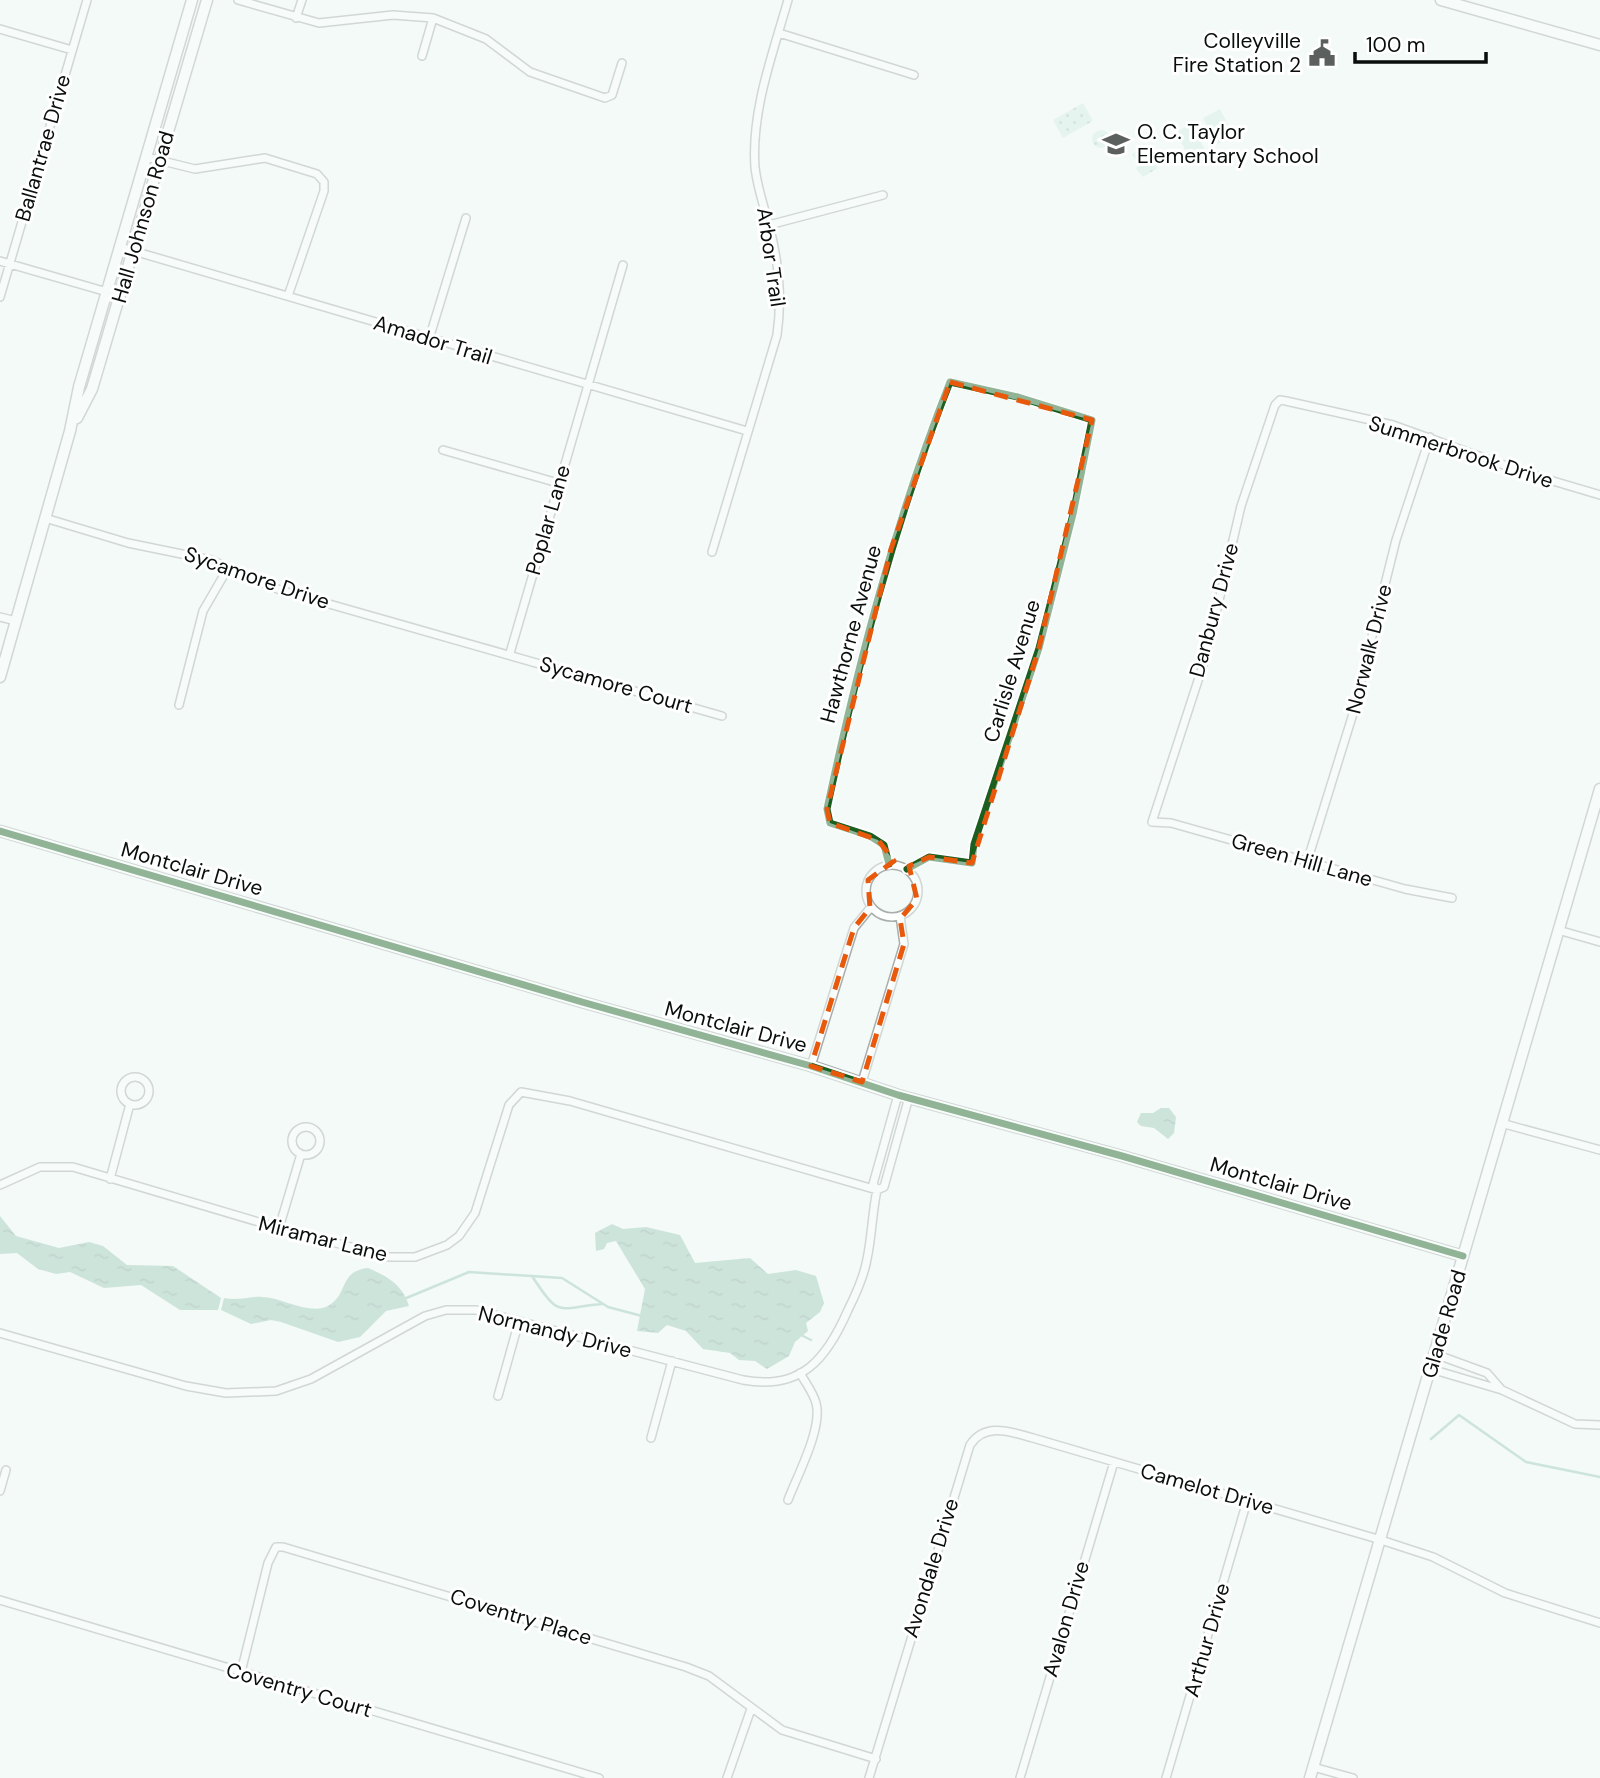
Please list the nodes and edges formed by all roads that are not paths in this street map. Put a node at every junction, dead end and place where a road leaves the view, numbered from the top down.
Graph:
1 (87, 0) edge
2 (192, 0) edge
3 (207, 0) edge
4 (238, 0) edge
5 (302, 0) edge
6 (788, 0) edge
7 (1441, 0) edge
8 (296, 18) junction
9 (433, 18) junction
10 (0, 29) edge
11 (779, 33) junction
12 (1600, 45) edge
13 (72, 50) junction
14 (422, 56) dead end
15 (622, 63) dead end
16 (914, 75) dead end
17 (146, 157) junction
18 (160, 161) junction
19 (883, 195) dead end
20 (466, 218) dead end
21 (769, 225) junction
22 (120, 247) junction
23 (134, 250) junction
24 (0, 261) edge
25 (10, 264) junction
26 (623, 265) dead end
27 (107, 292) junction
28 (121, 296) junction
29 (288, 296) junction
30 (0, 297) edge
31 (429, 339) junction
32 (950, 382) joint
33 (587, 386) junction
34 (1280, 400) joint
35 (70, 431) junction
36 (747, 431) junction
37 (1430, 437) junction
38 (443, 450) dead end
39 (558, 483) junction
40 (1600, 495) edge
41 (45, 519) junction
42 (712, 552) dead end
43 (228, 568) junction
44 (0, 617) edge
45 (16, 621) junction
46 (510, 653) junction
47 (0, 677) edge
48 (179, 705) dead end
49 (722, 716) dead end
50 (1600, 789) edge
51 (1152, 822) joint
52 (0, 831) edge
53 (1307, 862) junction
54 (889, 864) junction
55 (907, 869) junction
56 (1451, 898) dead end
57 (871, 907) junction
58 (900, 916) junction
59 (1558, 930) junction
60 (1600, 942) edge
61 (811, 1066) junction
62 (862, 1082) junction
63 (898, 1094) junction
64 (909, 1097) junction
65 (130, 1104) dead end
66 (1502, 1123) junction
67 (1600, 1150) edge
68 (301, 1154) dead end
69 (110, 1180) junction
70 (0, 1185) edge
71 (875, 1187) junction
72 (279, 1228) junction
73 (1463, 1256) junction
74 (519, 1321) junction
75 (0, 1333) edge
76 (1435, 1354) junction
77 (671, 1361) junction
78 (1431, 1369) junction
79 (800, 1373) junction
80 (1502, 1390) junction
81 (498, 1395) dead end
82 (1600, 1425) edge
83 (651, 1438) dead end
84 (1033, 1438) joint
85 (1114, 1462) junction
86 (6, 1470) dead end
87 (0, 1491) edge
88 (788, 1500) dead end
89 (1247, 1501) junction
90 (1381, 1540) junction
91 (0, 1600) edge
92 (1600, 1622) edge
93 (241, 1672) junction
94 (751, 1709) junction
95 (876, 1759) junction
96 (1312, 1773) edge
97 (599, 1778) edge
98 (727, 1778) edge
99 (869, 1778) edge
100 (1020, 1778) edge
101 (1166, 1778) edge
102 (1353, 1778) edge

1 - 13 street, Ballantrae Drive
2 - 17 main road, Hall Johnson Road
3 - 18 main road, Hall Johnson Road
4 - 8 street
5 - 8 street
6 - 11 street, Arbor Trail
7 - 12 main road
8 - 9 street
9 - 14 street
9 - 15 street
10 - 13 street
11 - 16 street
11 - 21 street, Arbor Trail
13 - 25 street, Ballantrae Drive
17 - 18 street
17 - 22 main road, Hall Johnson Road
18 - 23 main road, Hall Johnson Road
18 - 29 street
19 - 21 street
20 - 31 street
21 - 36 street, Arbor Trail
22 - 23 street, Amador Trail
22 - 27 main road, Hall Johnson Road
23 - 28 main road, Hall Johnson Road
23 - 29 street, Amador Trail
24 - 25 street
25 - 27 street
25 - 30 street, Ballantrae Drive
26 - 33 street, Poplar Lane
27 - 28 street
27 - 35 main road, Hall Johnson Road
28 - 35 main road, Hall Johnson Road
29 - 31 street, Amador Trail
31 - 33 street, Amador Trail
32 - 54 street, Hawthorne Avenue
32 - 55 street, Carlisle Avenue
33 - 36 street, Amador Trail
33 - 39 street, Poplar Lane
34 - 37 street, Summerbrook Drive
34 - 51 street, Danbury Drive
35 - 41 main road, Hall Johnson Road
36 - 42 street, Arbor Trail
37 - 40 street, Summerbrook Drive
37 - 53 street, Norwalk Drive
38 - 39 street
39 - 46 street, Poplar Lane
41 - 43 street, Sycamore Drive
41 - 45 main road, Hall Johnson Road
43 - 46 street, Sycamore Drive
43 - 48 street
44 - 45 street
45 - 47 main road, Hall Johnson Road
46 - 49 street, Sycamore Court
50 - 59 main road, Glade Road
51 - 53 street, Green Hill Lane
52 - 61 main road, Montclair Drive
53 - 56 street, Green Hill Lane
54 - 55 street
54 - 57 street
55 - 58 street
57 - 58 street
57 - 61 street
58 - 62 street
59 - 60 street
59 - 66 main road, Glade Road
61 - 62 main road, Montclair Drive
62 - 63 main road, Montclair Drive
63 - 64 main road, Montclair Drive
63 - 71 street, Normandy Drive
64 - 71 street, Normandy Drive
64 - 73 main road, Montclair Drive
65 - 69 street
66 - 67 street
66 - 73 main road, Glade Road
68 - 72 street
69 - 70 street, Miramar Lane
69 - 72 street, Miramar Lane
71 - 72 street, Miramar Lane
71 - 79 street, Normandy Drive
73 - 76 main road, Glade Road
74 - 75 street, Normandy Drive
74 - 77 street, Normandy Drive
74 - 81 street
76 - 78 main road, Glade Road
76 - 80 street
77 - 79 street, Normandy Drive
77 - 83 street
78 - 80 street
78 - 90 main road, Glade Road
79 - 88 street
80 - 82 street
84 - 85 street, Camelot Drive
84 - 95 street, Avondale Drive
85 - 89 street, Camelot Drive
85 - 100 street, Avalon Drive
86 - 87 street
89 - 90 street, Camelot Drive
89 - 101 street, Arthur Drive
90 - 92 street, Camelot Drive
90 - 96 main road, Glade Road
91 - 93 street, Coventry Court
93 - 94 street, Coventry Place
93 - 97 street, Coventry Court
94 - 95 street, Coventry Place
94 - 98 street
95 - 99 street, Avondale Drive
96 - 102 street

